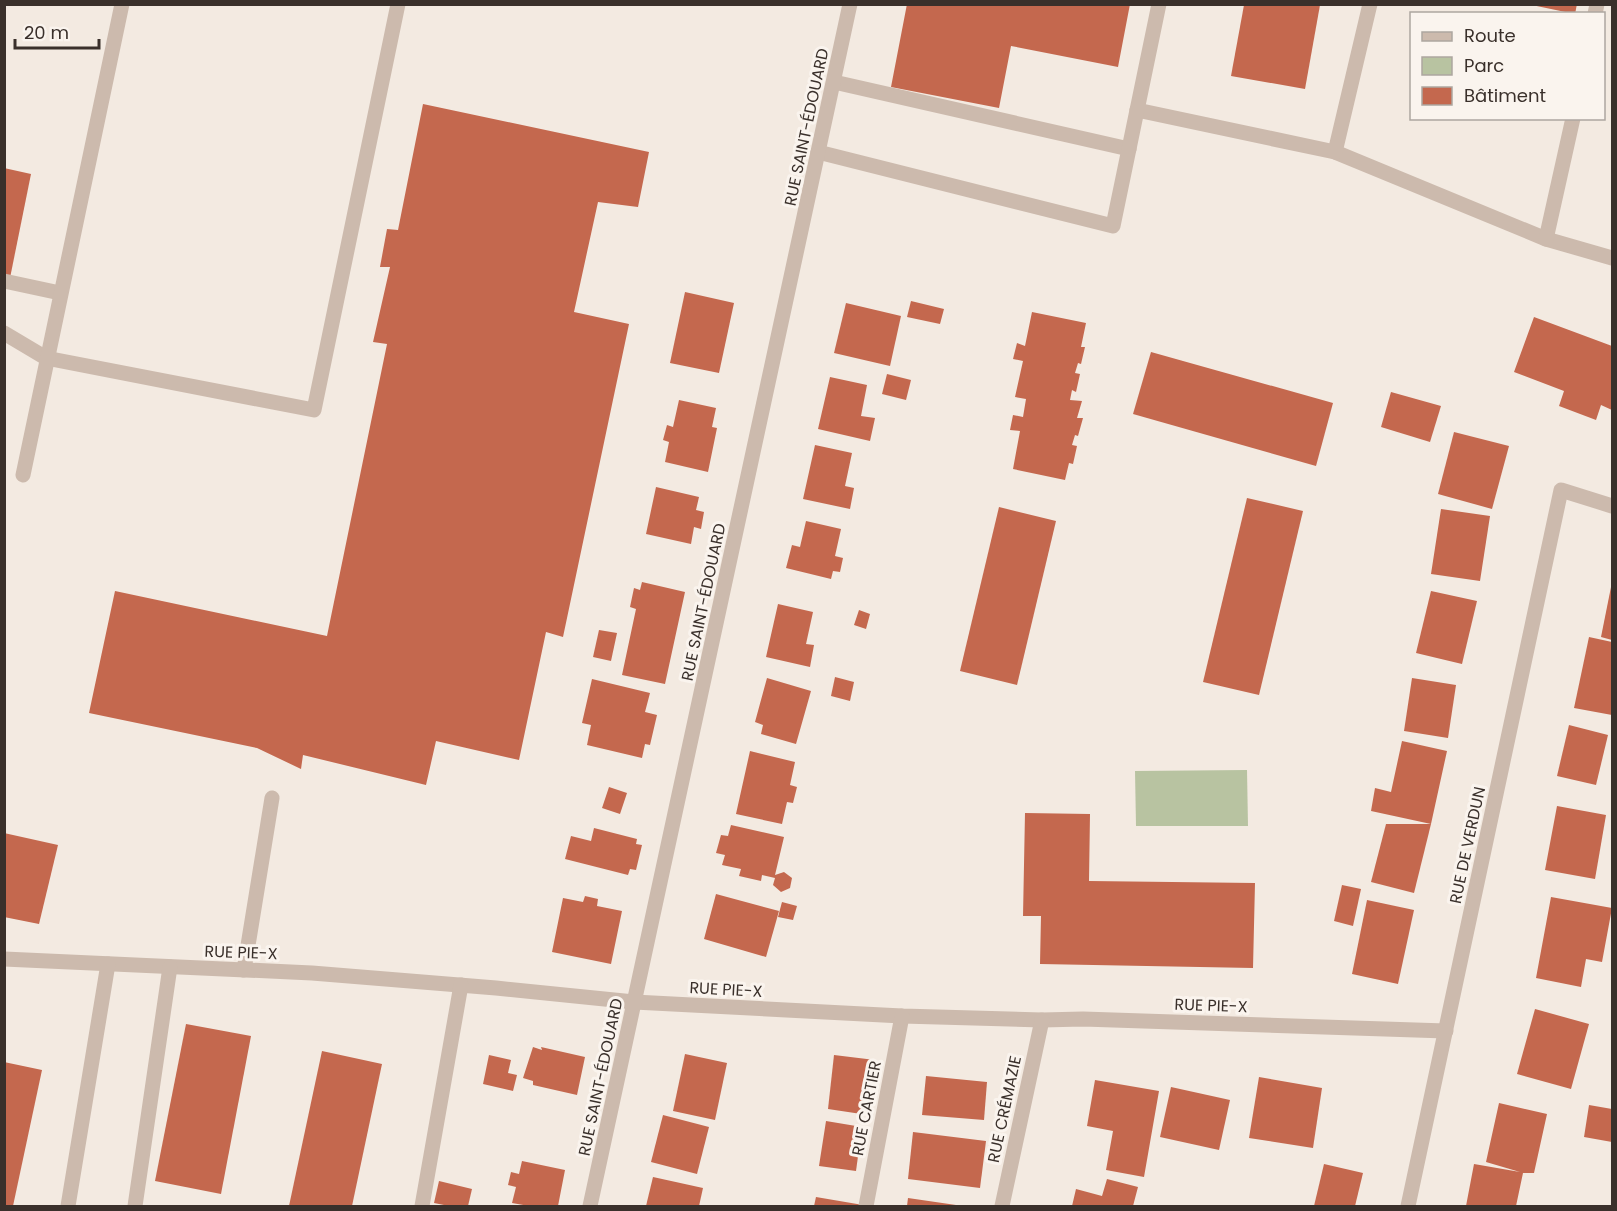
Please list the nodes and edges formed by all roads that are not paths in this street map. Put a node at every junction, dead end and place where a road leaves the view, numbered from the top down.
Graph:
1 (122, 4) edge
2 (398, 4) edge
3 (850, 4) edge
4 (1159, 4) edge
5 (1370, 4) edge
6 (834, 82) junction
7 (1137, 110) junction
8 (1573, 120) edge
9 (1129, 149) junction
10 (1335, 152) junction
11 (818, 153) junction
12 (1546, 239) junction
13 (1612, 258) edge
14 (4, 281) edge
15 (60, 293) junction
16 (4, 333) edge
17 (46, 358) junction
18 (23, 474) dead end
19 (1612, 506) edge
20 (272, 798) dead end
21 (4, 959) edge
22 (108, 964) junction
23 (170, 967) junction
24 (244, 970) junction
25 (461, 985) junction
26 (634, 1002) junction
27 (902, 1016) junction
28 (1042, 1020) junction
29 (1446, 1031) junction
30 (68, 1206) edge
31 (135, 1206) edge
32 (422, 1206) edge
33 (590, 1206) edge
34 (866, 1206) edge
35 (1002, 1206) edge
36 (1408, 1206) edge

1 - 15 street
2 - 17 street
3 - 6 street, RUE SAINT-ÉDOUARD
4 - 7 street
5 - 10 street
6 - 9 street
6 - 11 street, RUE SAINT-ÉDOUARD
7 - 9 street
7 - 10 street
8 - 12 street
9 - 11 street
10 - 12 street
11 - 26 street, RUE SAINT-ÉDOUARD
12 - 13 street
14 - 15 street
15 - 17 street
16 - 17 street
17 - 18 street
19 - 29 street, RUE DE VERDUN
20 - 24 street
21 - 22 street, RUE PIE-X
22 - 23 street, RUE PIE-X
22 - 30 street
23 - 24 street, RUE PIE-X
23 - 31 street
24 - 25 street, RUE PIE-X
25 - 26 street, RUE PIE-X
25 - 32 street
26 - 27 street, RUE PIE-X
26 - 33 street, RUE SAINT-ÉDOUARD
27 - 28 street, RUE PIE-X
27 - 34 street, RUE CARTIER
28 - 29 street, RUE PIE-X
28 - 35 street, RUE CRÉMAZIE
29 - 36 street, RUE DE VERDUN

